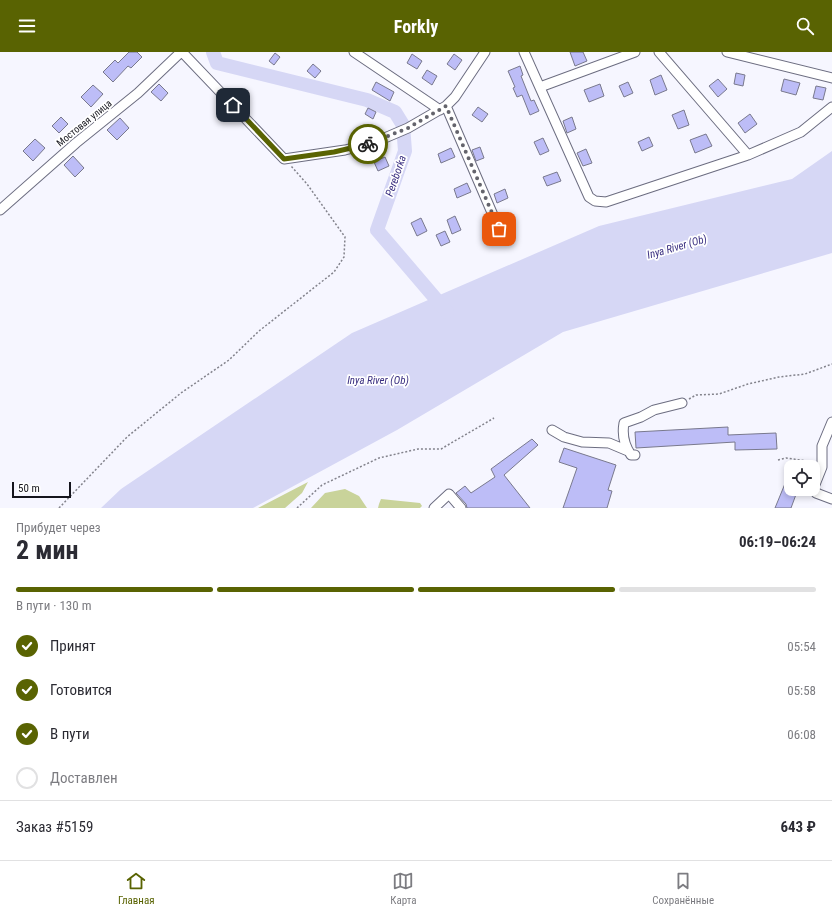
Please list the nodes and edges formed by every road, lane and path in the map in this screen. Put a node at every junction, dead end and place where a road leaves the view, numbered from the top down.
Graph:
1 (182, 52) edge
2 (354, 52) edge
3 (485, 52) edge
4 (524, 52) edge
5 (635, 52) edge
6 (659, 52) edge
7 (727, 52) edge
8 (832, 78) edge
9 (540, 87) junction
10 (832, 107) edge
11 (443, 108) junction
12 (748, 155) junction
13 (284, 159) junction
14 (0, 210) edge
15 (499, 229) dead end
16 (832, 364) edge
17 (682, 403) joint
18 (494, 418) dead end
19 (832, 422) edge
20 (552, 430) dead end
21 (778, 460) dead end
22 (822, 465) junction
23 (832, 467) edge
24 (832, 499) edge
25 (58, 508) edge
26 (297, 508) edge
27 (434, 508) edge
28 (461, 508) edge

1 - 13 street
1 - 14 street, Мостовая улица
2 - 11 street
3 - 11 street
4 - 9 street
5 - 9 street
6 - 12 street
7 - 8 street
9 - 12 street
10 - 12 street
11 - 13 street
11 - 15 street
13 - 25 path
16 - 17 path
17 - 20 street
18 - 26 path
19 - 22 street
21 - 22 path
22 - 23 street
22 - 24 street
27 - 28 street

